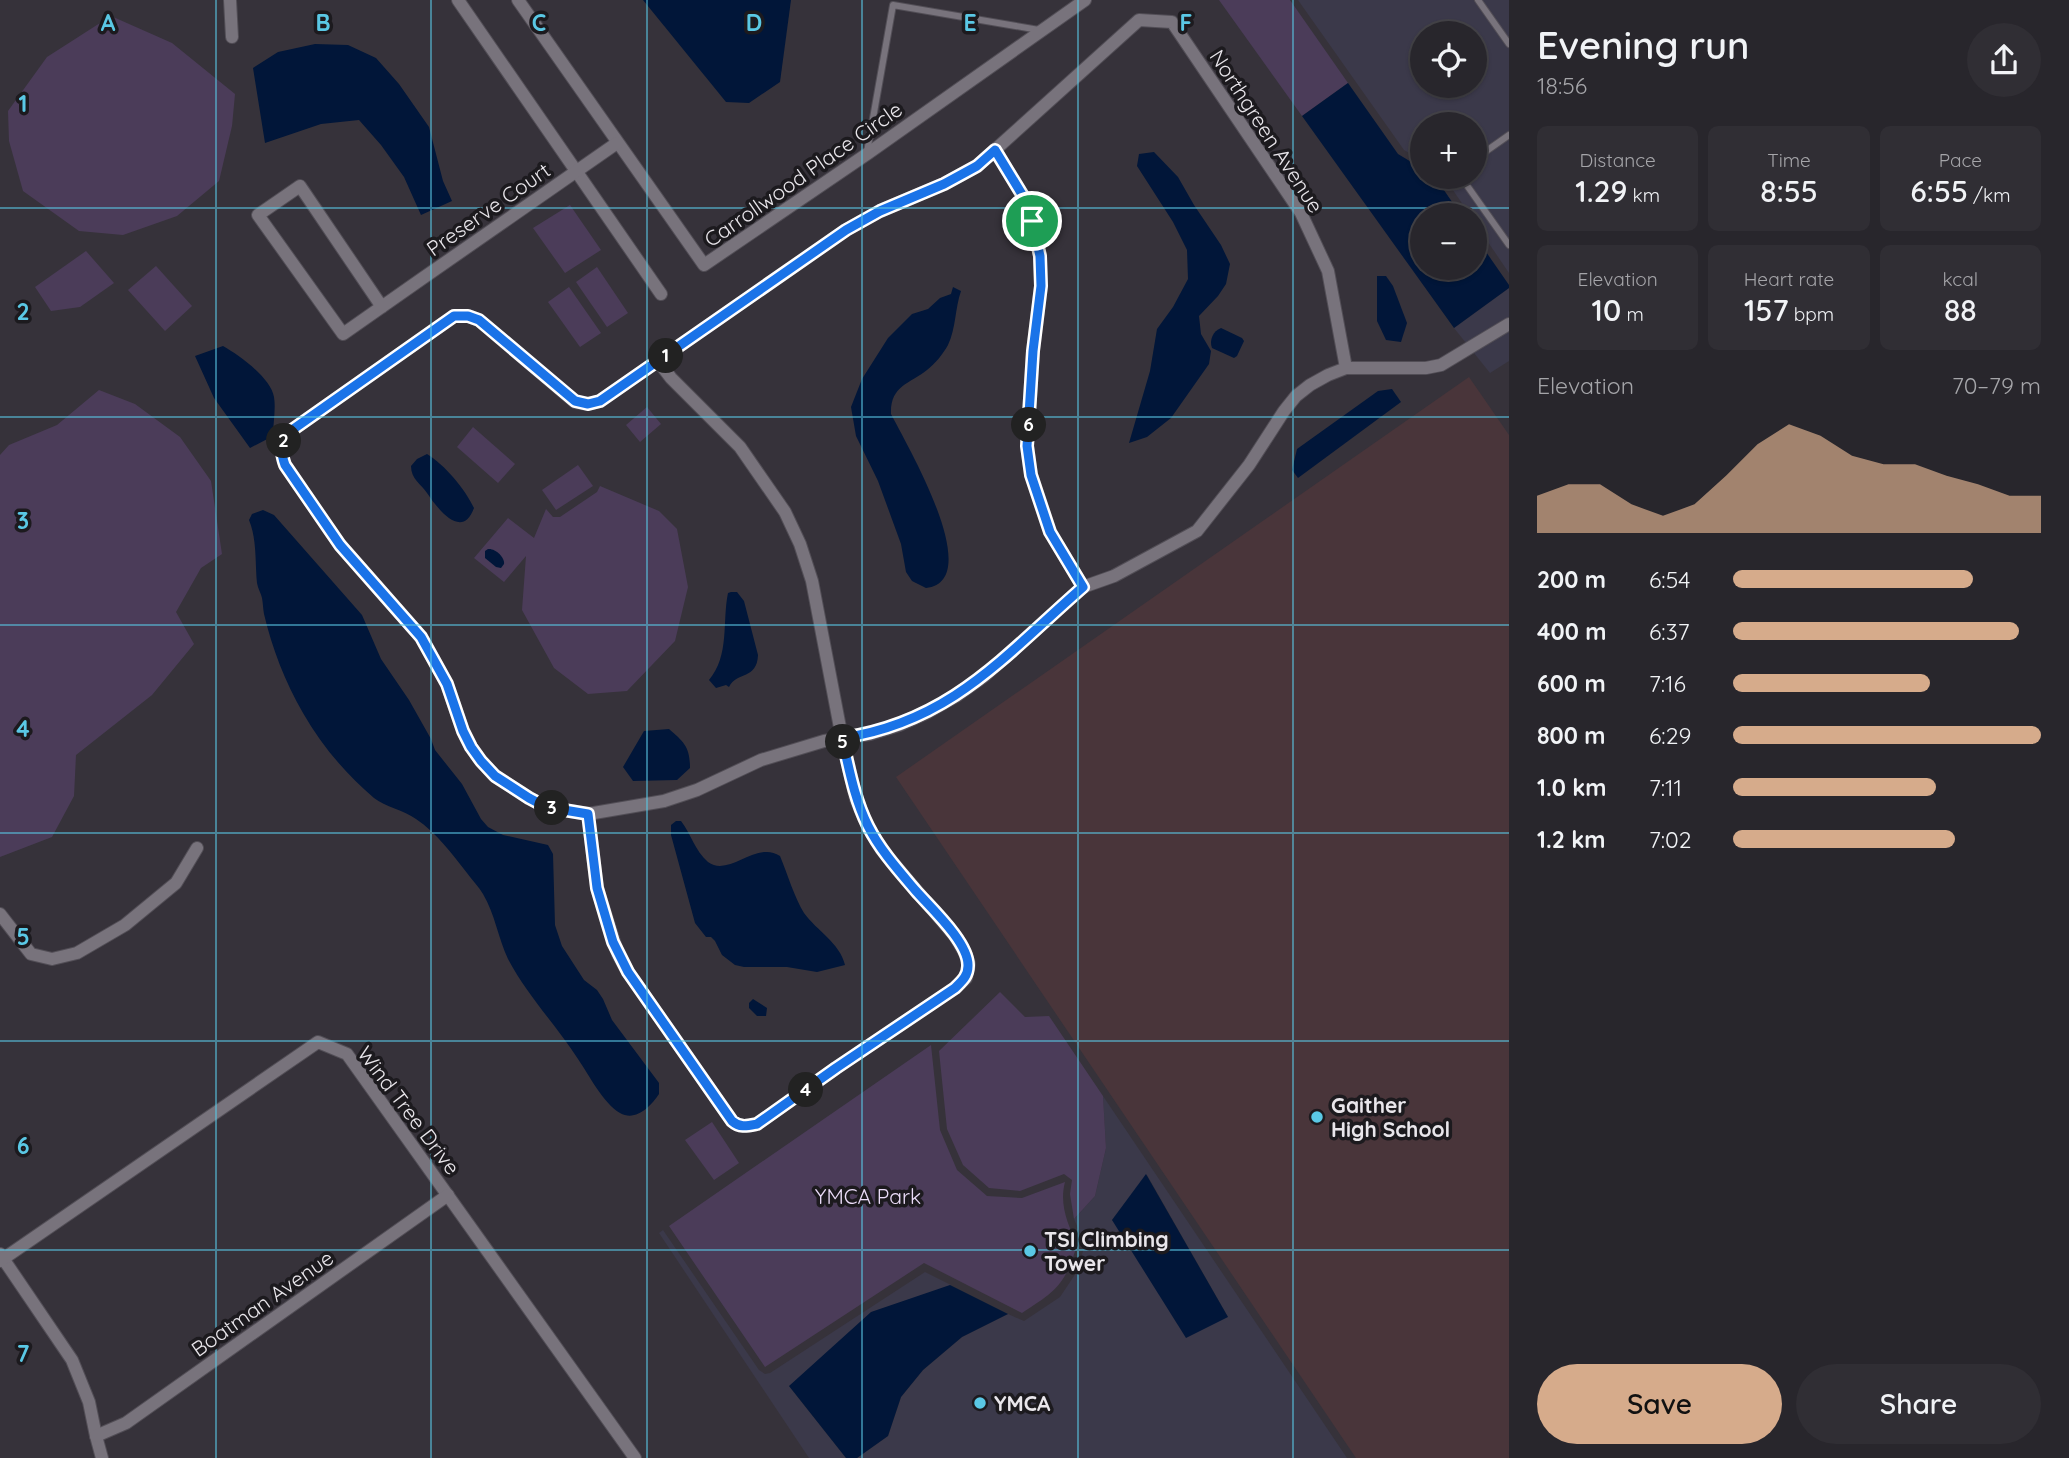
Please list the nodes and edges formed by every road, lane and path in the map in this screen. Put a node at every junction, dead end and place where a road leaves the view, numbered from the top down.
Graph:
1 (230, 0) edge
2 (458, 0) edge
3 (518, 0) edge
4 (1085, 0) edge
5 (1478, 0) edge
6 (1041, 31) junction
7 (232, 37) dead end
8 (1509, 44) edge
9 (1509, 135) edge
10 (617, 143) junction
11 (995, 150) junction
12 (1487, 151) edge
13 (867, 154) junction
14 (576, 171) junction
15 (1470, 189) edge
16 (1508, 240) edge
17 (662, 294) dead end
18 (382, 307) junction
19 (1509, 324) edge
20 (658, 362) junction
21 (1346, 368) junction
22 (1083, 587) junction
23 (842, 738) junction
24 (588, 814) junction
25 (197, 848) dead end
26 (0, 914) edge
27 (448, 1195) junction
28 (1, 1258) edge
29 (96, 1436) junction
30 (102, 1458) edge
31 (635, 1458) edge

1 - 7 street
2 - 14 street
3 - 10 street, Carrollwood Place Circle
4 - 6 street, Carrollwood Place Circle
5 - 8 lane
6 - 13 street, Carrollwood Place Circle
6 - 13 lane
9 - 12 lane
10 - 13 street, Carrollwood Place Circle
10 - 14 street, Preserve Court
11 - 20 street, Northgreen Avenue
11 - 21 street, Northgreen Avenue
11 - 22 street
14 - 17 street
14 - 18 street, Preserve Court
15 - 16 lane
18 - 18 street, Preserve Court
19 - 21 street, Northgreen Avenue
20 - 23 street
20 - 24 street, Northgreen Avenue
21 - 22 street, Northgreen Avenue
22 - 23 street, Northgreen Avenue
23 - 24 street, Northgreen Avenue
23 - 24 street
25 - 26 street
27 - 28 street, Wind Tree Drive
27 - 29 street, Boatman Avenue
27 - 31 street, Wind Tree Drive
28 - 29 street
29 - 30 street

